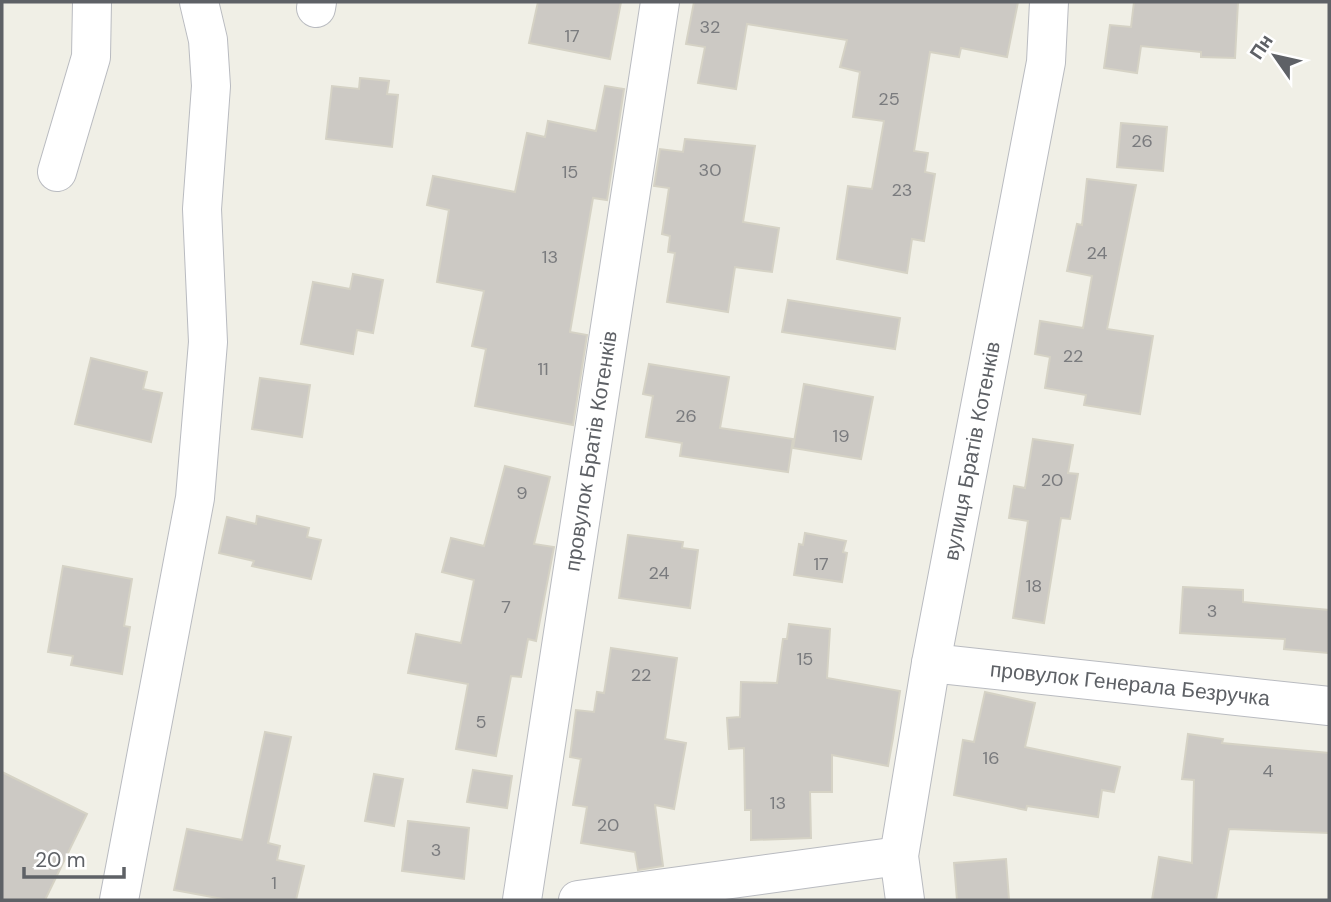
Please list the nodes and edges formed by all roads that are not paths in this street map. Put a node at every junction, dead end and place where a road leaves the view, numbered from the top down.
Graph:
1 (92, 2) edge
2 (199, 2) edge
3 (660, 2) edge
4 (1049, 2) edge
5 (57, 172) dead end
6 (931, 663) junction
7 (1329, 706) edge
8 (899, 856) junction
9 (119, 900) edge
10 (522, 900) edge
11 (578, 900) edge
12 (905, 900) edge

1 - 5 street
2 - 9 street
3 - 10 street, провулок Братів Котенків
4 - 6 street, вулиця Братів Котенків
6 - 7 street, провулок Генерала Безручка
6 - 8 street, вулиця Братів Котенків
8 - 11 street
8 - 12 street, вулиця Братів Котенків

